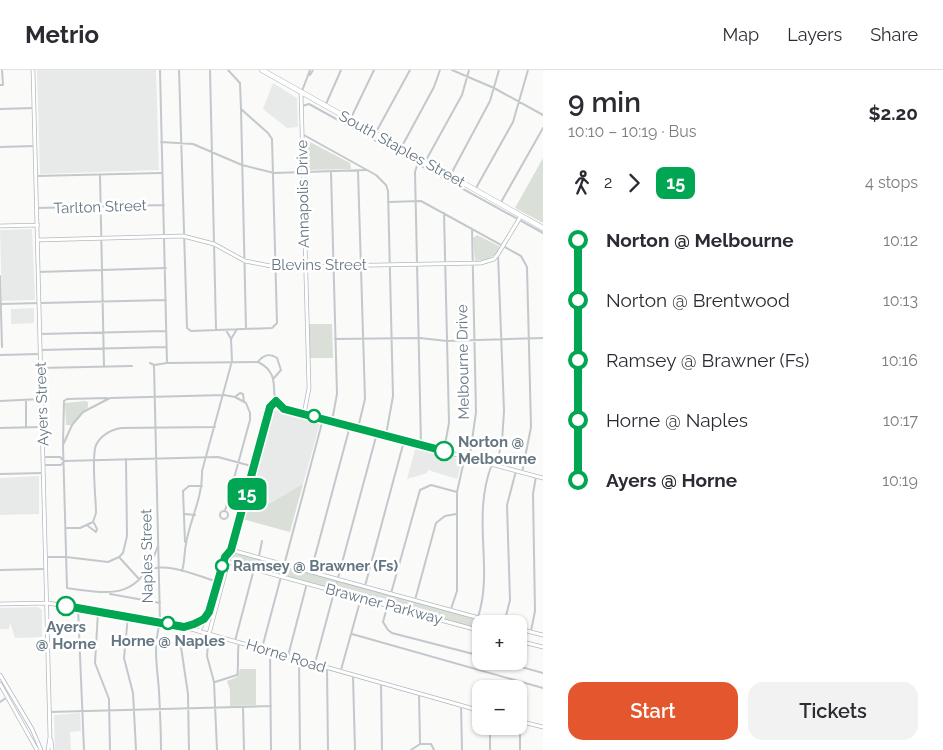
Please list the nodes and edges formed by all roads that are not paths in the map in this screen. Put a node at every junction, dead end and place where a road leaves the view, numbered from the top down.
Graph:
1 (2, 70) edge
2 (33, 70) edge
3 (160, 70) edge
4 (179, 70) edge
5 (210, 70) edge
6 (228, 70) edge
7 (262, 70) edge
8 (311, 70) edge
9 (341, 70) edge
10 (374, 70) edge
11 (410, 70) edge
12 (440, 70) edge
13 (452, 70) edge
14 (469, 70) edge
15 (499, 70) edge
16 (528, 70) edge
17 (468, 76) junction
18 (1, 85) edge
19 (494, 88) junction
20 (301, 93) junction
21 (520, 102) junction
22 (301, 106) junction
23 (325, 106) junction
24 (34, 108) junction
25 (0, 109) edge
26 (241, 109) junction
27 (543, 115) edge
28 (350, 120) junction
29 (543, 128) edge
30 (302, 134) junction
31 (375, 134) junction
32 (161, 142) junction
33 (180, 142) junction
34 (0, 146) edge
35 (36, 146) junction
36 (401, 148) junction
37 (212, 150) junction
38 (419, 159) junction
39 (425, 162) junction
40 (417, 164) junction
41 (242, 165) junction
42 (366, 170) junction
43 (358, 171) junction
44 (302, 172) junction
45 (331, 172) junction
46 (162, 173) junction
47 (274, 173) junction
48 (36, 176) junction
49 (100, 176) junction
50 (450, 176) junction
51 (475, 190) junction
52 (388, 202) junction
53 (416, 202) junction
54 (500, 204) junction
55 (164, 205) junction
56 (100, 207) junction
57 (37, 208) junction
58 (444, 213) junction
59 (522, 216) junction
60 (518, 221) junction
61 (38, 225) junction
62 (0, 226) edge
63 (543, 228) edge
64 (472, 229) junction
65 (543, 234) edge
66 (164, 236) junction
67 (183, 236) junction
68 (101, 238) junction
69 (38, 240) junction
70 (214, 244) junction
71 (504, 247) junction
72 (498, 254) junction
73 (245, 261) junction
74 (473, 263) junction
75 (389, 264) junction
76 (417, 264) junction
77 (444, 264) junction
78 (361, 265) junction
79 (333, 266) junction
80 (276, 267) junction
81 (305, 267) junction
82 (166, 268) junction
83 (103, 270) junction
84 (38, 272) junction
85 (0, 276) edge
86 (166, 300) junction
87 (102, 302) junction
88 (39, 303) junction
89 (1, 304) edge
90 (216, 329) junction
91 (236, 329) junction
92 (246, 329) junction
93 (226, 330) junction
94 (166, 331) junction
95 (104, 333) junction
96 (40, 334) junction
97 (420, 338) junction
98 (543, 338) edge
99 (335, 339) junction
100 (391, 339) junction
101 (502, 339) junction
102 (530, 339) junction
103 (231, 340) junction
104 (363, 340) junction
105 (447, 341) junction
106 (474, 341) junction
107 (1, 342) edge
108 (2, 347) dead end
109 (166, 347) junction
110 (104, 349) junction
111 (40, 352) junction
112 (0, 355) edge
113 (232, 362) junction
114 (258, 362) junction
115 (150, 363) dead end
116 (167, 363) junction
117 (132, 366) dead end
118 (154, 366) junction
119 (104, 367) junction
120 (40, 368) junction
121 (274, 378) junction
122 (224, 395) junction
123 (154, 397) junction
124 (235, 397) junction
125 (110, 398) junction
126 (41, 399) junction
127 (26, 400) junction
128 (0, 401) edge
129 (276, 401) junction
130 (244, 402) junction
131 (304, 414) junction
132 (324, 419) junction
133 (332, 421) junction
134 (350, 426) junction
135 (42, 427) junction
136 (214, 427) junction
137 (0, 428) edge
138 (26, 428) junction
139 (155, 428) junction
140 (358, 428) junction
141 (377, 433) junction
142 (386, 436) junction
143 (404, 441) junction
144 (64, 445) junction
145 (422, 445) junction
146 (444, 451) junction
147 (206, 456) junction
148 (43, 457) junction
149 (156, 458) junction
150 (468, 458) junction
151 (95, 459) junction
152 (126, 459) junction
153 (64, 461) junction
154 (238, 462) junction
155 (43, 465) junction
156 (494, 465) junction
157 (255, 467) junction
158 (516, 471) junction
159 (44, 473) junction
160 (522, 473) junction
161 (0, 474) edge
162 (536, 476) junction
163 (543, 478) edge
164 (202, 486) junction
165 (456, 492) junction
166 (225, 511) dead end
167 (185, 514) junction
168 (456, 514) junction
169 (195, 515) junction
170 (93, 522) junction
171 (88, 526) junction
172 (66, 528) junction
173 (262, 541) dead end
174 (186, 544) junction
175 (158, 546) junction
176 (231, 550) junction
177 (47, 557) junction
178 (66, 557) junction
179 (119, 557) junction
180 (225, 557) junction
181 (258, 558) junction
182 (228, 562) junction
183 (284, 565) junction
184 (159, 567) junction
185 (254, 569) junction
186 (0, 570) edge
187 (47, 570) junction
188 (148, 570) junction
189 (182, 571) junction
190 (311, 572) junction
191 (281, 576) junction
192 (338, 579) junction
193 (139, 580) junction
194 (220, 583) junction
195 (307, 583) junction
196 (364, 587) junction
197 (335, 591) junction
198 (389, 593) junction
199 (108, 594) junction
200 (361, 598) junction
201 (415, 600) junction
202 (48, 603) junction
203 (160, 603) junction
204 (0, 604) edge
205 (387, 605) junction
206 (78, 608) junction
207 (451, 610) junction
208 (98, 612) junction
209 (479, 615) edge
210 (505, 615) edge
211 (128, 616) junction
212 (472, 616) edge
213 (204, 619) junction
214 (160, 622) junction
215 (184, 627) junction
216 (472, 629) edge
217 (199, 631) junction
218 (527, 631) edge
219 (531, 632) junction
220 (209, 634) junction
221 (352, 634) junction
222 (543, 635) edge
223 (237, 641) junction
224 (527, 643) edge
225 (262, 648) junction
226 (543, 648) edge
227 (270, 652) junction
228 (472, 654) edge
229 (288, 656) junction
230 (299, 660) junction
231 (314, 664) junction
232 (327, 668) junction
233 (527, 669) edge
234 (341, 672) junction
235 (543, 673) edge
236 (0, 676) edge
237 (353, 676) junction
238 (214, 682) junction
239 (381, 683) junction
240 (0, 684) edge
241 (543, 688) edge
242 (419, 693) junction
243 (12, 694) junction
244 (8, 697) junction
245 (0, 702) edge
246 (461, 705) junction
247 (271, 706) junction
248 (243, 707) junction
249 (189, 708) junction
250 (216, 708) junction
251 (472, 708) edge
252 (160, 709) junction
253 (134, 710) junction
254 (82, 711) junction
255 (109, 711) junction
256 (50, 712) junction
257 (527, 723) edge
258 (543, 727) edge
259 (490, 735) edge
260 (519, 735) edge
261 (50, 737) junction
262 (420, 744) junction
263 (48, 748) edge
264 (40, 749) edge
265 (52, 750) edge
266 (84, 750) edge
267 (110, 750) edge
268 (136, 750) edge
269 (161, 750) edge
270 (189, 750) edge
271 (217, 750) edge
272 (244, 750) edge
273 (271, 750) edge
274 (300, 750) edge
275 (328, 750) edge
276 (355, 750) edge
277 (382, 750) edge
278 (411, 750) edge
279 (434, 750) edge
280 (462, 750) edge
281 (490, 750) edge
282 (520, 750) edge

1 - 18 street
2 - 24 street, Ayers Street
3 - 32 street
4 - 33 street
5 - 37 street
6 - 26 street
7 - 20 main road, South Staples Street
8 - 20 street
9 - 23 street
10 - 28 street
11 - 31 street
12 - 36 street
13 - 17 street
14 - 17 street
15 - 19 street
16 - 21 street
17 - 19 street
17 - 39 street
19 - 21 street
19 - 50 street
20 - 22 street, Annapolis Drive
20 - 23 main road, South Staples Street
21 - 27 street
21 - 51 street
22 - 30 street, Annapolis Drive
22 - 40 street
23 - 28 main road, South Staples Street
24 - 25 street
24 - 35 street, Ayers Street
26 - 41 street
26 - 47 street
28 - 31 main road, South Staples Street
29 - 54 street
30 - 42 street
30 - 44 street, Annapolis Drive
31 - 36 main road, South Staples Street
32 - 33 street
32 - 46 street
33 - 37 street
33 - 67 street
34 - 35 street
35 - 48 street, Ayers Street
36 - 38 main road, South Staples Street
37 - 41 street
37 - 70 street
38 - 39 main road, South Staples Street
38 - 40 street
39 - 50 main road, South Staples Street
40 - 53 street
40 - 60 street
41 - 47 street
41 - 73 street
42 - 43 street
42 - 52 street
43 - 45 street
43 - 78 street
44 - 45 street
44 - 47 street
44 - 81 street, Annapolis Drive
45 - 79 street
46 - 49 street
46 - 55 street
47 - 80 street
48 - 49 street
48 - 57 street, Ayers Street
49 - 56 street
50 - 51 main road, South Staples Street
51 - 54 main road, South Staples Street
52 - 53 street
52 - 75 street
53 - 58 street
53 - 76 street
54 - 59 main road, South Staples Street
55 - 56 street, Tarlton Street
55 - 66 street
56 - 57 street, Tarlton Street
56 - 68 street
57 - 61 street, Ayers Street
58 - 64 street
58 - 77 street
59 - 60 street, Blevins Street
59 - 63 main road, South Staples Street
60 - 65 street
60 - 71 street, Blevins Street
61 - 62 street, Tarlton Street
61 - 69 street, Ayers Street
64 - 71 street
64 - 74 street, Melbourne Drive
66 - 67 street, Blevins Street
66 - 68 street, Blevins Street
66 - 82 street
67 - 70 street, Blevins Street
67 - 90 street
68 - 69 street, Blevins Street
68 - 83 street
69 - 84 street, Ayers Street
70 - 73 street, Blevins Street
70 - 90 street
71 - 72 street, Blevins Street
71 - 102 street
72 - 74 street, Blevins Street
72 - 101 street
73 - 80 street, Blevins Street
73 - 92 street
74 - 77 street, Blevins Street
74 - 106 street, Melbourne Drive
75 - 76 street, Blevins Street
75 - 78 street, Blevins Street
75 - 100 street
76 - 77 street, Blevins Street
76 - 97 street
77 - 105 street
78 - 79 street, Blevins Street
78 - 104 street
79 - 81 street, Blevins Street
79 - 99 street
80 - 81 street, Blevins Street
80 - 92 street
81 - 131 street, Annapolis Drive
82 - 83 street
82 - 86 street
83 - 84 street
83 - 87 street
84 - 88 street, Ayers Street
85 - 89 street
86 - 87 street
86 - 94 street
87 - 88 street
87 - 95 street
88 - 89 street
88 - 96 street, Ayers Street
89 - 107 street
90 - 93 street
91 - 92 street
91 - 93 street
91 - 103 street
93 - 103 street
94 - 95 street
94 - 109 street
95 - 96 street
95 - 110 street
96 - 111 street, Ayers Street
97 - 100 street
97 - 105 street
97 - 145 street
98 - 102 street
99 - 104 street
99 - 133 street
100 - 104 street
100 - 142 street
101 - 102 street
101 - 106 street
101 - 156 street
102 - 160 street
103 - 113 street
104 - 140 street
105 - 106 street
105 - 146 street
106 - 150 street, Melbourne Drive
107 - 108 street
109 - 110 street
109 - 116 street
110 - 111 street
110 - 119 street
111 - 112 street
111 - 120 street, Ayers Street
113 - 114 street
113 - 116 street
113 - 122 street
114 - 121 street
114 - 121 street
115 - 118 street
116 - 118 street
117 - 119 street
118 - 123 street, Naples Street
119 - 120 street
120 - 126 street, Ayers Street
121 - 129 street
122 - 123 street
122 - 124 street
122 - 136 street
123 - 125 street
123 - 139 street, Naples Street
124 - 130 street
124 - 130 street
125 - 144 street
125 - 144 street
126 - 127 street
126 - 135 street, Ayers Street
127 - 128 street
127 - 138 street
129 - 131 street
129 - 157 street
130 - 154 street
131 - 132 street
132 - 133 street
132 - 183 street
133 - 134 street
134 - 140 street
134 - 190 street
135 - 138 street
135 - 148 street, Ayers Street
136 - 139 street
136 - 147 street
137 - 138 street
139 - 149 street, Naples Street
139 - 151 street
140 - 141 street
141 - 142 street
141 - 192 street
142 - 143 street
143 - 145 street
143 - 196 street
144 - 153 street
145 - 146 street
146 - 150 street
147 - 149 street
147 - 154 street
147 - 164 street
148 - 153 street
148 - 155 street, Ayers Street
149 - 152 street
149 - 175 street, Naples Street
150 - 156 street
150 - 165 street, Melbourne Drive
151 - 152 street
151 - 153 street
151 - 170 street
152 - 179 street
153 - 155 street
153 - 172 street
154 - 157 street
154 - 166 street
155 - 159 street, Ayers Street
156 - 158 street
156 - 209 street
157 - 176 street
158 - 160 street
158 - 210 street
159 - 161 street
159 - 177 street, Ayers Street
160 - 162 street
162 - 163 street
162 - 219 street
164 - 167 street
164 - 169 street
165 - 168 street, Melbourne Drive
165 - 198 street
167 - 169 street
167 - 174 street
168 - 201 street
168 - 207 street, Melbourne Drive
169 - 174 street
170 - 171 street
170 - 171 street
171 - 172 street
172 - 178 street
173 - 181 street
174 - 189 street
175 - 184 street, Naples Street
175 - 188 street
176 - 180 street
176 - 181 street, Brawner Parkway
176 - 182 street
177 - 178 street
177 - 187 street, Ayers Street
178 - 179 street
178 - 199 street
179 - 193 street
180 - 182 street
180 - 194 street
181 - 183 street, Brawner Parkway
182 - 185 street, Brawner Parkway
182 - 194 street
183 - 190 street, Brawner Parkway
183 - 191 street
184 - 188 street
184 - 189 street
184 - 203 street, Naples Street
185 - 191 street, Brawner Parkway
185 - 223 street
186 - 187 street
187 - 202 street, Ayers Street
188 - 193 street
189 - 194 street
190 - 192 street, Brawner Parkway
191 - 195 street, Brawner Parkway
191 - 225 street
192 - 196 street, Brawner Parkway
192 - 197 street
193 - 199 street
194 - 213 street
194 - 220 street
195 - 197 street, Brawner Parkway
195 - 229 street
196 - 198 street, Brawner Parkway
197 - 200 street, Brawner Parkway
197 - 231 street
198 - 201 street, Brawner Parkway
198 - 205 street
199 - 203 street
200 - 205 street, Brawner Parkway
200 - 221 street
201 - 207 street, Brawner Parkway
202 - 204 street, Horne Road
202 - 206 street, Horne Road
202 - 256 street, Ayers Street
203 - 214 street, Naples Street
205 - 216 street, Brawner Parkway
205 - 228 street
206 - 208 street, Horne Road
206 - 254 street
207 - 212 street, Brawner Parkway
208 - 211 street, Horne Road
208 - 255 street
211 - 214 street, Horne Road
211 - 253 street
213 - 215 street
213 - 217 street
214 - 215 street, Horne Road
214 - 252 street, Naples Street
215 - 217 street, Horne Road
215 - 249 street
217 - 220 street, Horne Road
218 - 219 street
219 - 222 street
220 - 223 street, Horne Road
220 - 238 street
221 - 234 street
221 - 241 street
223 - 225 street, Horne Road
223 - 238 street
224 - 226 street
225 - 227 street, Horne Road
227 - 229 street, Horne Road
227 - 247 street
229 - 230 street, Horne Road
230 - 231 street, Horne Road
230 - 274 street
231 - 232 street, Horne Road
232 - 234 street, Horne Road
232 - 275 street
233 - 235 street
234 - 237 street, Horne Road
236 - 243 street
237 - 239 street, Horne Road
237 - 276 street
238 - 250 street
239 - 242 street, Horne Road
239 - 277 street
240 - 244 street
242 - 246 street, Horne Road
242 - 262 street
243 - 244 street
243 - 264 street
244 - 245 street
244 - 264 street
246 - 251 street, Horne Road
246 - 280 street
247 - 248 street
247 - 273 street
248 - 250 street
248 - 272 street
249 - 250 street
249 - 252 street
249 - 270 street
250 - 271 street
252 - 253 street
252 - 269 street, Naples Street
253 - 255 street
253 - 268 street
254 - 255 street
254 - 256 street
254 - 266 street
255 - 267 street
256 - 261 street, Ayers Street
257 - 258 street
259 - 281 street
260 - 282 street
261 - 263 street, Ayers Street
261 - 265 street, Ayers Street
262 - 278 street
262 - 279 street
263 - 264 street

